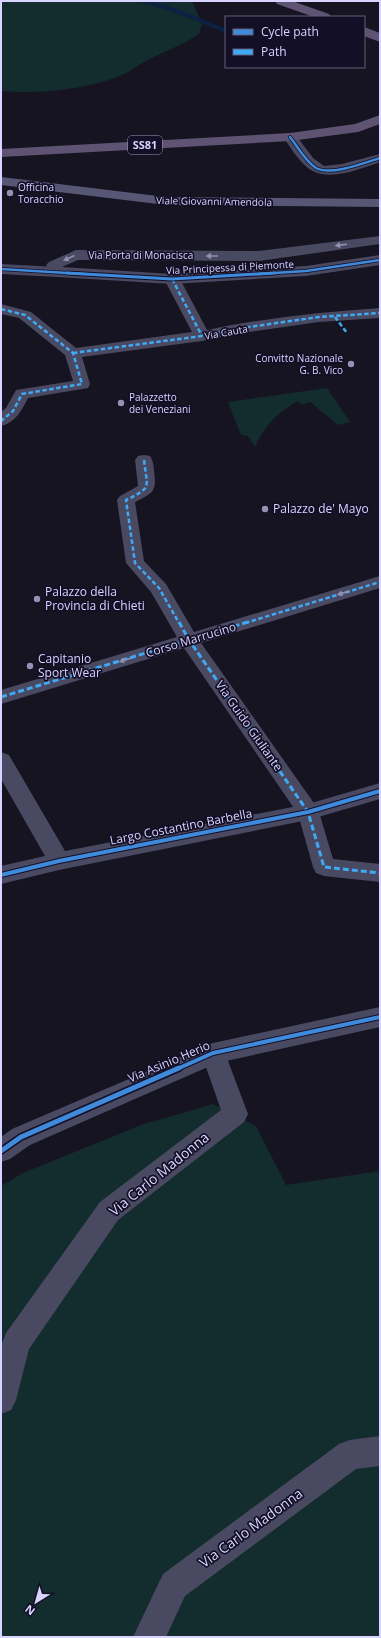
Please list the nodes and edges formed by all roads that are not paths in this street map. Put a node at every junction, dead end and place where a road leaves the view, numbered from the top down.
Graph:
1 (281, 1) edge
2 (323, 16) edge
3 (365, 31) edge
4 (380, 38) edge
5 (380, 119) edge
6 (290, 137) junction
7 (1, 153) edge
8 (380, 158) edge
9 (1, 181) edge
10 (380, 203) edge
11 (380, 240) edge
12 (380, 260) edge
13 (1, 269) edge
14 (57, 272) junction
15 (172, 279) junction
16 (1, 309) edge
17 (380, 313) edge
18 (335, 317) junction
19 (347, 333) dead end
20 (202, 336) junction
21 (73, 353) junction
22 (1, 421) edge
23 (144, 460) dead end
24 (380, 582) edge
25 (189, 640) junction
26 (1, 696) edge
27 (1, 760) edge
28 (380, 791) edge
29 (308, 812) junction
30 (58, 861) junction
31 (380, 872) edge
32 (1, 875) edge
33 (380, 1017) edge
34 (213, 1053) junction
35 (1, 1151) edge
36 (1, 1400) edge
37 (380, 1451) edge
38 (149, 1637) edge

1 - 2 main road
3 - 4 main road
5 - 6 main road, SS81
6 - 7 main road, SS81
6 - 8 street
9 - 10 main road, Viale Giovanni Amendola
11 -> 14 street, Via Porta di Monacisca
12 - 15 street, Via Principessa di Piemonte
13 - 14 street, Via Principessa di Piemonte
14 - 15 street, Via Principessa di Piemonte
15 - 20 street
16 - 21 street
17 - 18 street, Via Cauta
18 - 19 street
18 - 20 street, Via Cauta
20 - 21 street, Via Cauta
21 - 22 street
23 - 25 street, Via Guido Giuliante
24 -> 25 street, Corso Marrucino
25 -> 26 street, Corso Marrucino
25 - 29 street, Via Guido Giuliante
27 - 30 street
28 - 29 street, Largo Costantino Barbella
29 - 30 street, Largo Costantino Barbella
29 - 31 street, Via Guido Giuliante
30 - 32 street, Largo Costantino Barbella
33 - 34 street, Via Asinio Herio
34 - 35 street, Via Asinio Herio
34 - 36 street, Via Carlo Madonna
37 - 38 street, Via Carlo Madonna

